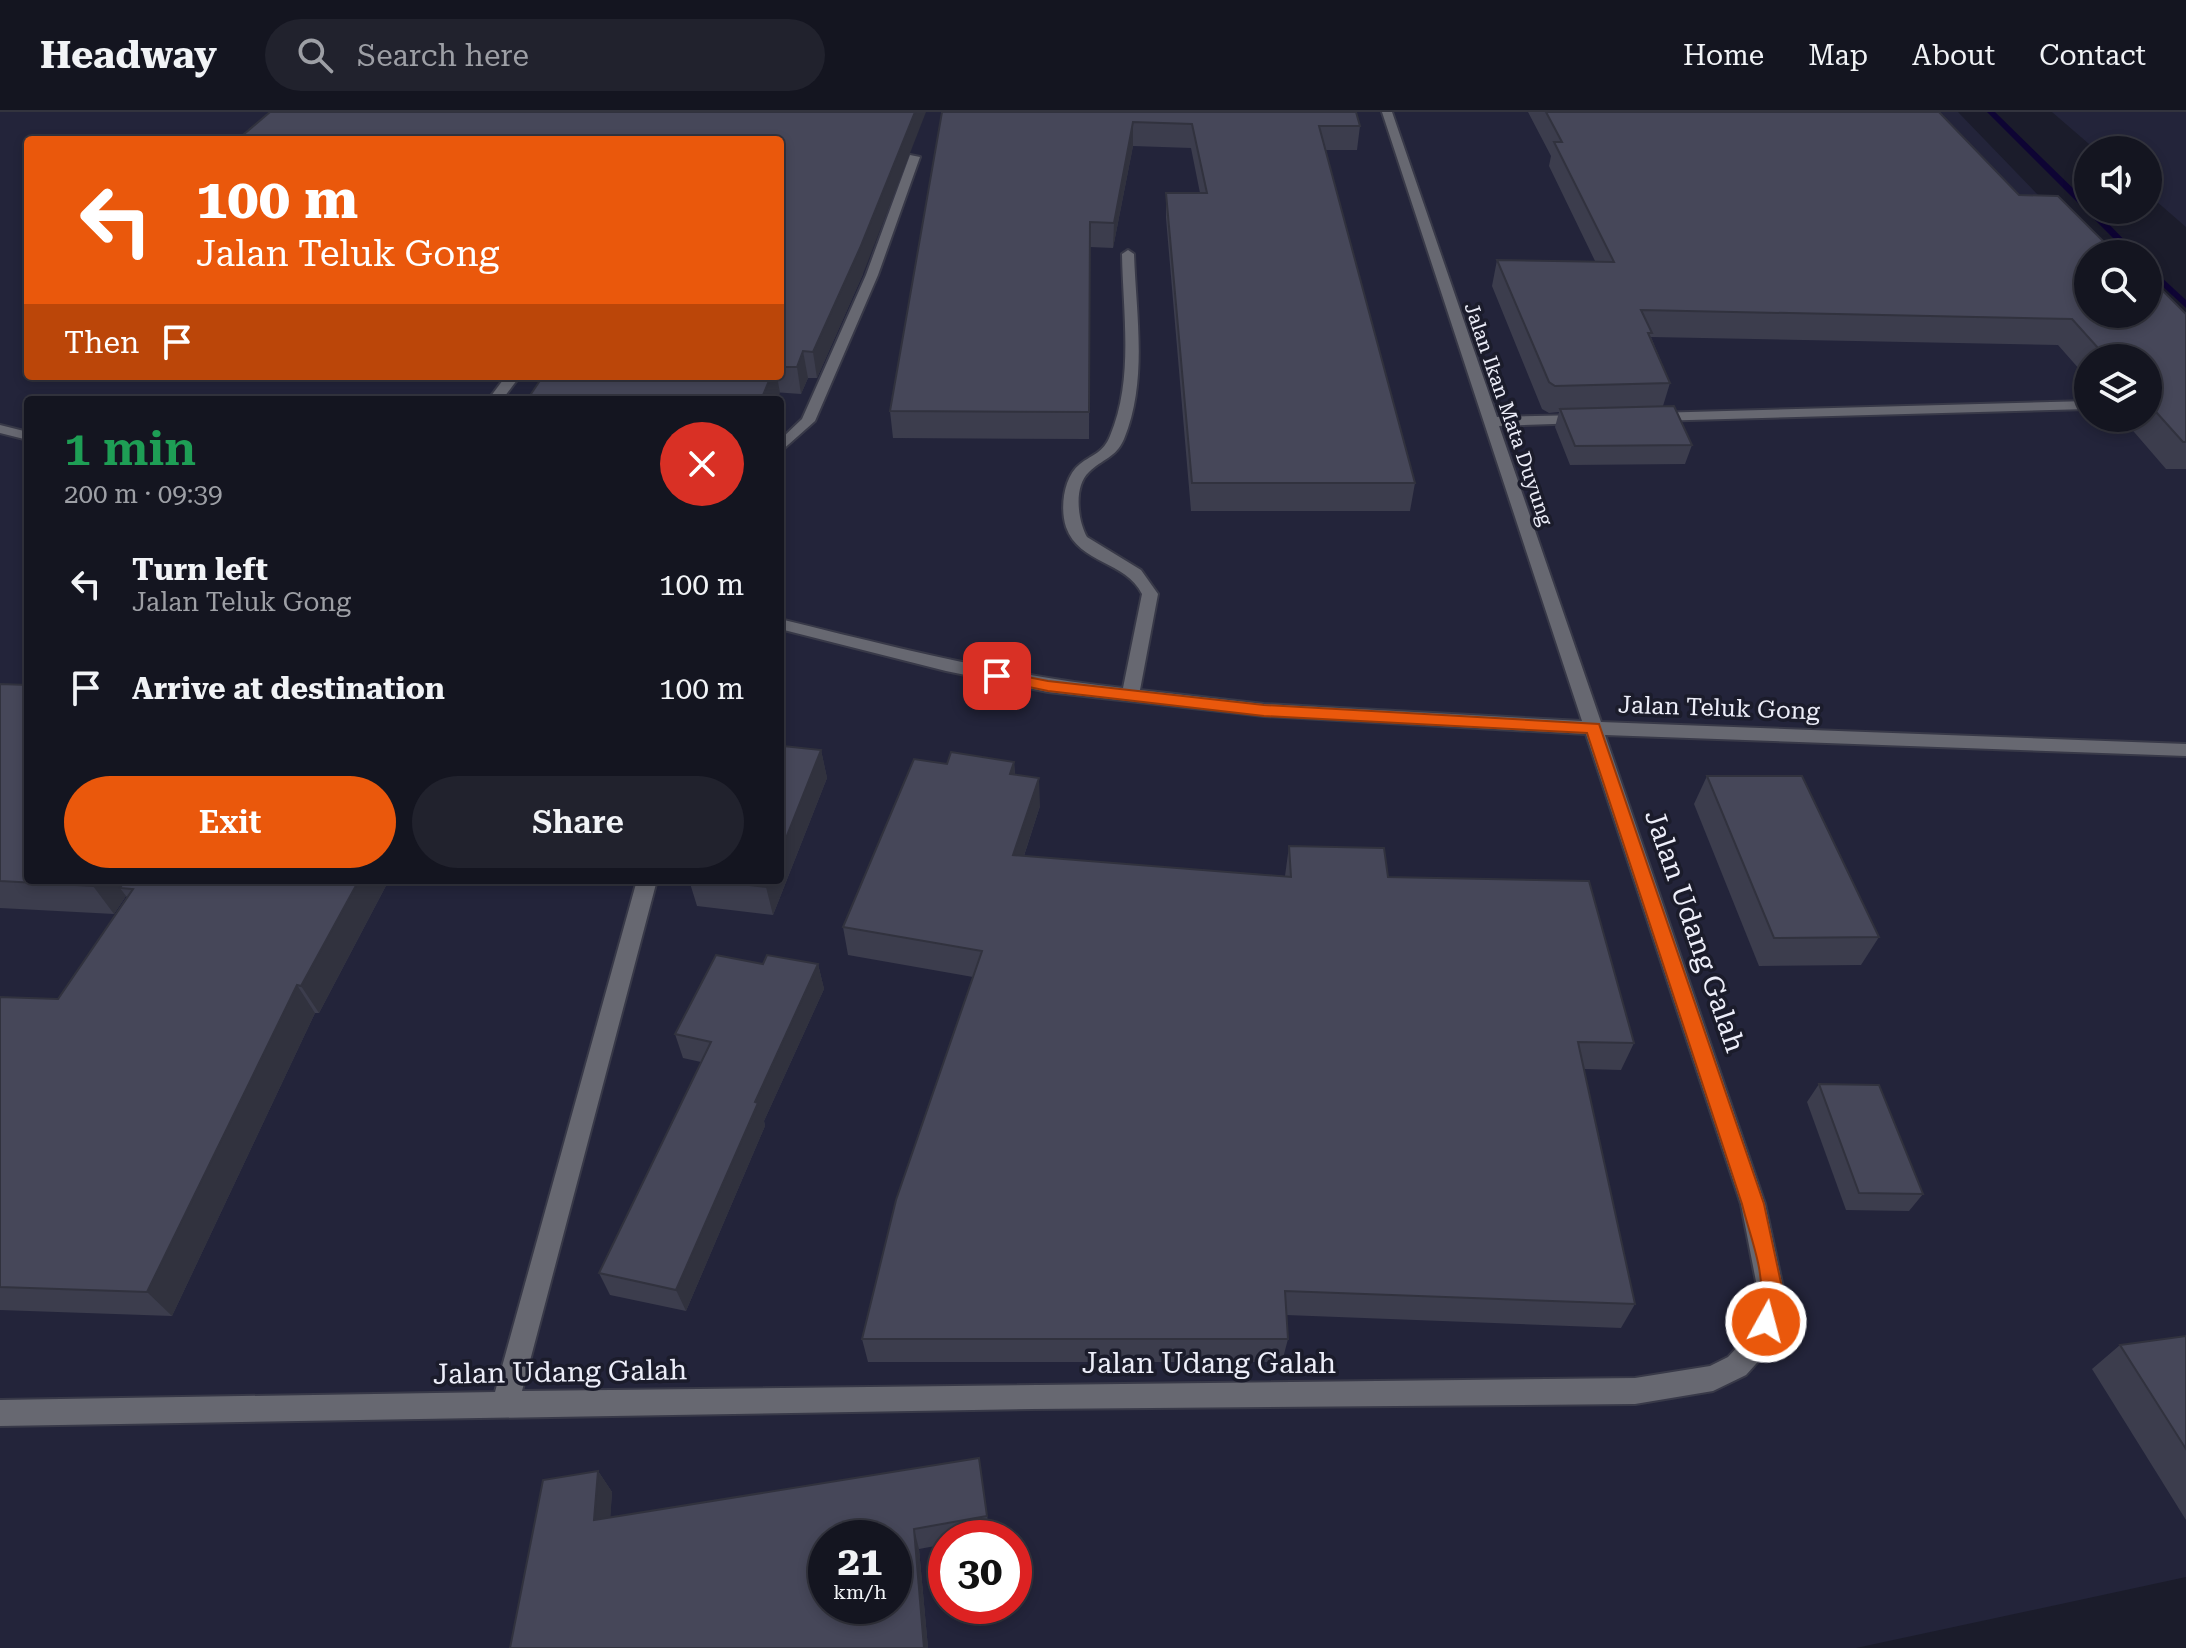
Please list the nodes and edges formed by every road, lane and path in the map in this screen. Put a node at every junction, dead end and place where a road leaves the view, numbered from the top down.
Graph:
1 (1387, 112) edge
2 (914, 157) dead end
3 (1128, 254) dead end
4 (2074, 405) edge
5 (1632, 418) edge
6 (1600, 419) edge
7 (1490, 422) junction
8 (0, 429) edge
9 (24, 435) edge
10 (784, 444) edge
11 (784, 625) edge
12 (1130, 696) junction
13 (1593, 728) junction
14 (2186, 750) edge
15 (646, 884) edge
16 (505, 1405) junction
17 (0, 1413) edge

1 - 7 street, Jalan Ikan Mata Duyung
2 - 10 street
3 - 12 street
4 - 5 street
6 - 7 street
7 - 13 street, Jalan Ikan Mata Duyung
8 - 9 street
11 - 12 street, Jalan Teluk Gong
12 - 13 street, Jalan Teluk Gong
13 - 14 street, Jalan Teluk Gong
13 - 16 street, Jalan Udang Galah
15 - 16 street
16 - 17 street, Jalan Udang Galah

